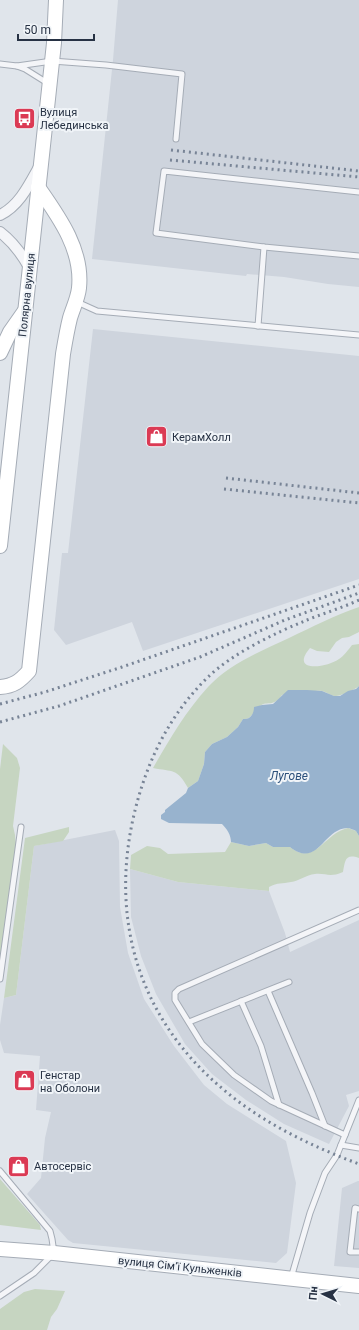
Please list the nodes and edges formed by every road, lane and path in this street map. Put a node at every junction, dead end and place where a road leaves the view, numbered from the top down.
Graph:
1 (56, 0) edge
2 (62, 0) edge
3 (54, 43) junction
4 (52, 61) junction
5 (0, 64) edge
6 (17, 66) junction
7 (49, 85) junction
8 (176, 139) dead end
9 (41, 164) junction
10 (38, 187) junction
11 (359, 192) edge
12 (0, 215) edge
13 (0, 232) edge
14 (264, 247) junction
15 (359, 256) edge
16 (30, 269) junction
17 (76, 302) junction
18 (25, 310) junction
19 (258, 326) junction
20 (359, 335) edge
21 (0, 352) edge
22 (0, 546) edge
23 (0, 687) edge
24 (21, 827) dead end
25 (359, 910) edge
26 (0, 979) edge
27 (289, 982) dead end
28 (268, 991) junction
29 (241, 1001) junction
30 (189, 1022) junction
31 (359, 1100) edge
32 (279, 1105) junction
33 (325, 1126) junction
34 (345, 1135) junction
35 (341, 1145) junction
36 (359, 1148) edge
37 (0, 1171) edge
38 (359, 1209) edge
39 (0, 1249) edge
40 (359, 1252) edge
41 (54, 1253) junction
42 (291, 1278) junction
43 (359, 1286) edge
44 (0, 1296) edge

1 - 3 main road, Полярна вулиця
2 - 3 main road, Полярна вулиця
3 - 4 main road, Полярна вулиця
4 - 6 lane
4 - 7 main road, Полярна вулиця
4 - 8 lane
5 - 6 lane
6 - 7 lane
7 - 9 main road, Полярна вулиця
9 - 10 main road, Полярна вулиця
9 - 12 street
10 - 16 main road, Полярна вулиця
10 - 17 main road
11 - 14 lane
13 - 16 street
14 - 15 lane
14 - 19 lane
16 - 18 main road, Полярна вулиця
17 - 19 lane
17 - 23 main road
18 - 21 main road
18 - 22 main road, Полярна вулиця
19 - 20 lane
24 - 26 lane
25 - 30 lane
27 - 28 lane
28 - 29 lane
28 - 33 lane
29 - 30 lane
29 - 32 lane
30 - 32 lane
31 - 34 lane
32 - 33 lane
33 - 34 lane
34 - 35 lane
35 - 36 lane
35 - 42 lane
37 - 41 lane
38 - 40 lane
39 - 41 main road, вулиця Сімʼї Кульженків
41 - 42 main road, вулиця Сімʼї Кульженків
41 - 44 lane
42 - 43 main road, вулиця Сімʼї Кульженків

